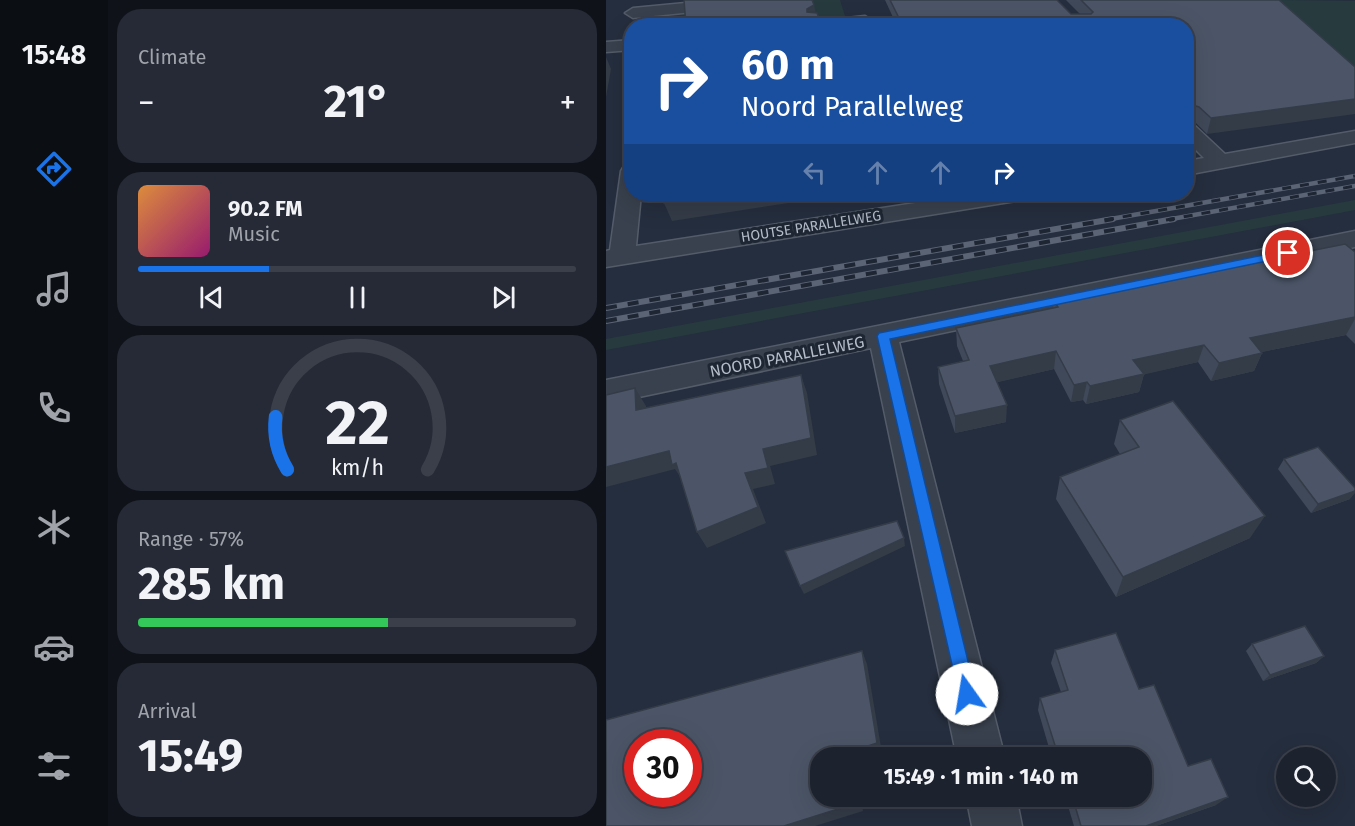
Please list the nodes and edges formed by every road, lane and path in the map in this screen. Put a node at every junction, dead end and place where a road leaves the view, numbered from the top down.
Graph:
1 (763, 0) edge
2 (633, 13) edge
3 (624, 42) edge
4 (606, 47) edge
5 (1194, 136) edge
6 (1355, 137) edge
7 (1222, 163) junction
8 (1194, 167) edge
9 (626, 201) edge
10 (926, 201) edge
11 (1355, 239) edge
12 (614, 258) edge
13 (883, 336) junction
14 (606, 392) edge
15 (978, 747) edge
16 (994, 807) edge
17 (998, 826) edge

1 - 2 street
3 - 4 street
5 - 7 street
6 - 7 street
7 - 8 street
9 - 12 street
10 - 12 street, HOUTSE PARALLELWEG
11 - 13 street, NOORD PARALLELWEG
13 - 14 street, NOORD PARALLELWEG
13 - 15 street
16 - 17 street

